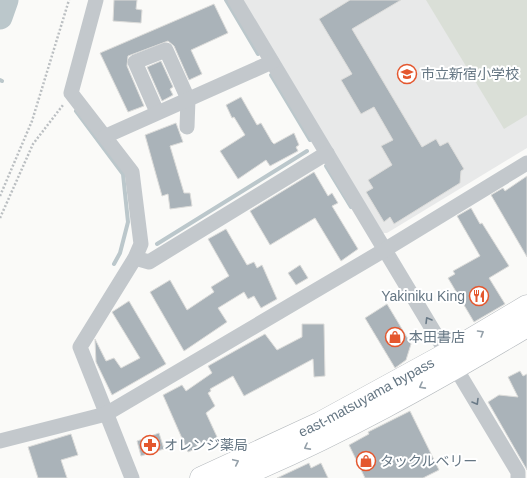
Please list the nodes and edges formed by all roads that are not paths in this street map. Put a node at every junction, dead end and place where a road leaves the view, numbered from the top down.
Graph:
1 (96, 0) edge
2 (235, 0) edge
3 (272, 62) junction
4 (188, 100) junction
5 (157, 112) junction
6 (187, 127) dead end
7 (106, 136) junction
8 (327, 153) junction
9 (527, 163) edge
10 (386, 249) junction
11 (135, 258) junction
12 (527, 306) edge
13 (527, 326) edge
14 (452, 361) junction
15 (106, 414) junction
16 (0, 441) edge
17 (518, 474) edge
18 (132, 478) edge
19 (201, 478) edge
20 (236, 478) edge

1 - 7 street
2 - 3 street
3 - 4 street
3 - 8 street
4 - 5 street
4 - 5 street
4 - 6 street
5 - 7 street
7 - 11 street
8 - 10 street
8 - 11 street
9 - 10 street
14 -> 10 street
10 - 15 street
11 - 15 street
14 -> 12 highway, east-matsuyama bypass
13 - 14 highway, east-matsuyama bypass
14 -> 17 street
19 -> 14 highway, east-matsuyama bypass
14 -> 20 highway, east-matsuyama bypass
15 - 16 street
15 - 18 street

